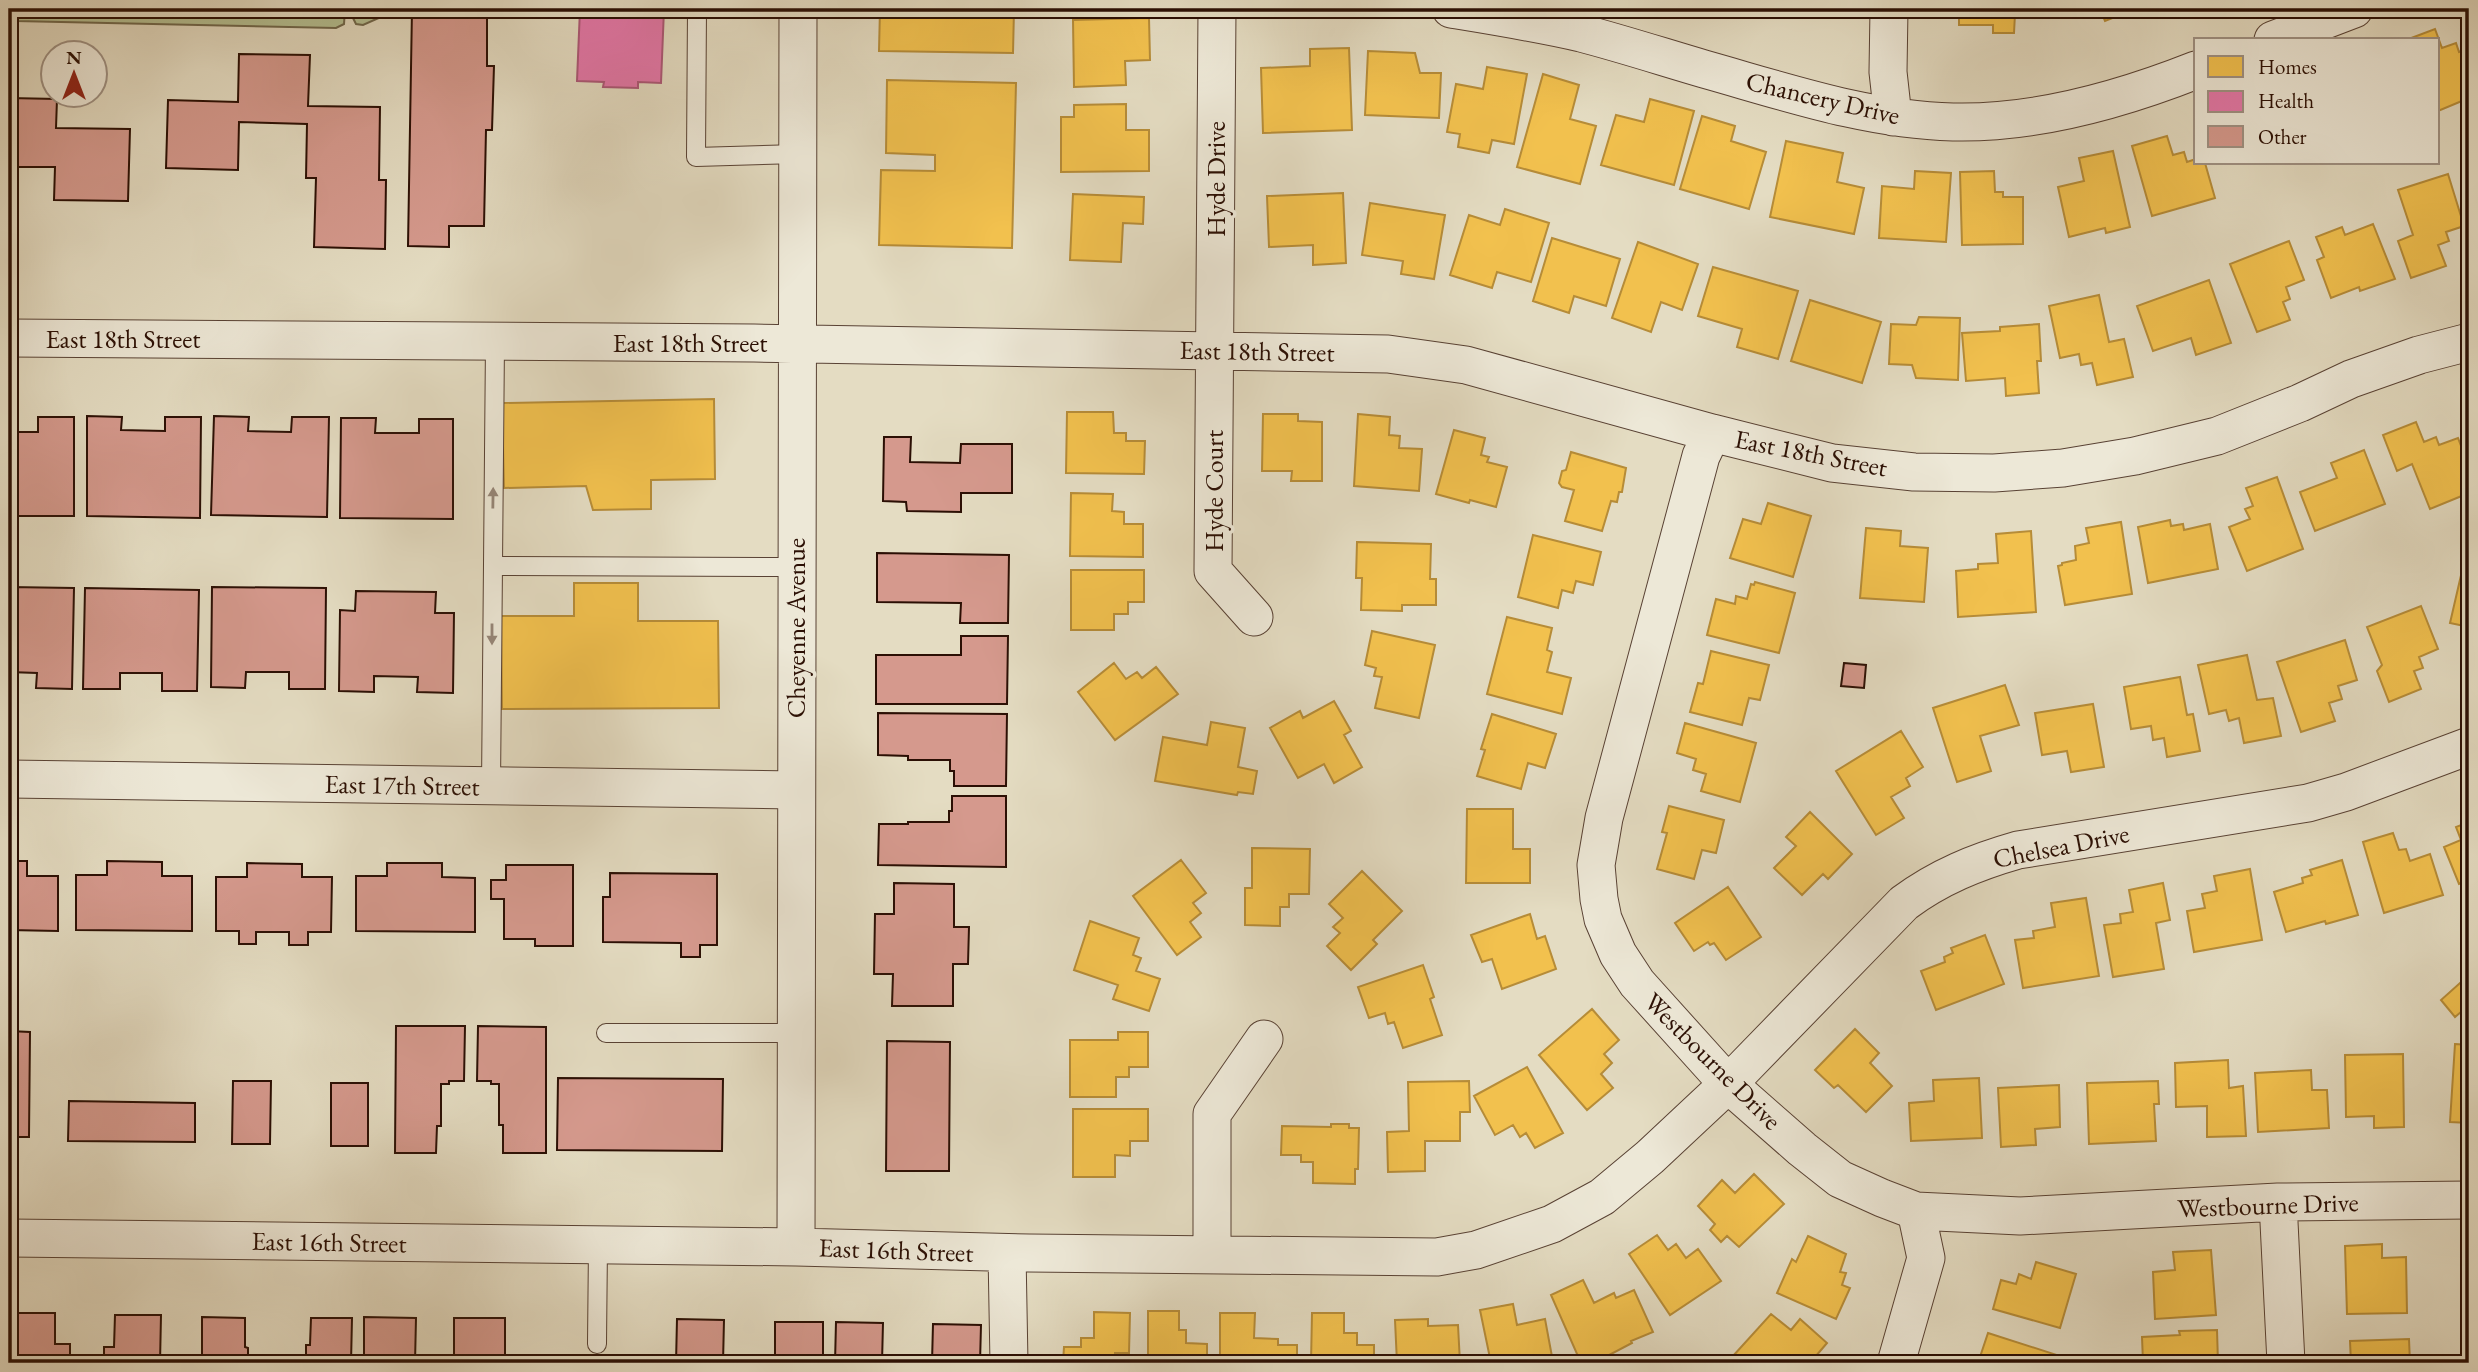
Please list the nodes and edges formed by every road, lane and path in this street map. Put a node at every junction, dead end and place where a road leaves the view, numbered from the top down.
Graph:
1 (697, 9) edge
2 (799, 9) edge
3 (1217, 9) edge
4 (1451, 9) edge
5 (1889, 9) edge
6 (2354, 9) edge
7 (1539, 16) edge
8 (2278, 38) edge
9 (2194, 71) edge
10 (1893, 117) junction
11 (798, 154) junction
12 (9, 338) edge
13 (495, 342) junction
14 (2469, 342) edge
15 (797, 344) junction
16 (1214, 350) junction
17 (1712, 433) junction
18 (493, 566) junction
19 (797, 567) junction
20 (1254, 617) dead end
21 (2469, 746) edge
22 (9, 779) edge
23 (491, 786) junction
24 (796, 790) junction
25 (606, 1033) dead end
26 (796, 1033) junction
27 (1264, 1038) dead end
28 (1728, 1083) junction
29 (2469, 1200) edge
30 (2278, 1202) junction
31 (1916, 1211) junction
32 (9, 1238) edge
33 (598, 1244) junction
34 (796, 1247) junction
35 (1007, 1252) junction
36 (1212, 1255) junction
37 (597, 1344) dead end
38 (1009, 1363) edge
39 (1896, 1363) edge
40 (2286, 1363) edge

1 - 11 lane
2 - 11 street, Cheyenne Avenue
3 - 16 street, Hyde Drive
4 - 7 street, Chancery Drive
5 - 10 street
6 - 8 street
7 - 10 street, Chancery Drive
9 - 10 street, Chancery Drive
11 - 15 street, Cheyenne Avenue
12 - 13 street, East 18th Street
13 - 15 street, East 18th Street
18 -> 13 lane
14 - 17 street, East 18th Street
15 - 16 street, East 18th Street
15 - 19 street, Cheyenne Avenue
16 - 17 street, East 18th Street
16 - 20 street, Hyde Court
17 - 28 street, Westbourne Drive
18 - 19 lane
18 -> 23 lane
19 - 24 street, Cheyenne Avenue
21 - 28 street, Chelsea Drive
22 - 23 street, East 17th Street
23 - 24 street, East 17th Street
24 - 26 street, Cheyenne Avenue
25 - 26 lane
26 - 34 street, Cheyenne Avenue
27 - 36 street
28 - 31 street, Westbourne Drive
28 - 36 street, East 16th Street
29 - 30 street, Westbourne Drive
30 - 31 street, Westbourne Drive
30 - 40 street
31 - 39 street
32 - 33 street, East 16th Street
33 - 34 street, East 16th Street
33 - 37 lane
34 - 35 street, East 16th Street
35 - 36 street, East 16th Street
35 - 38 street

